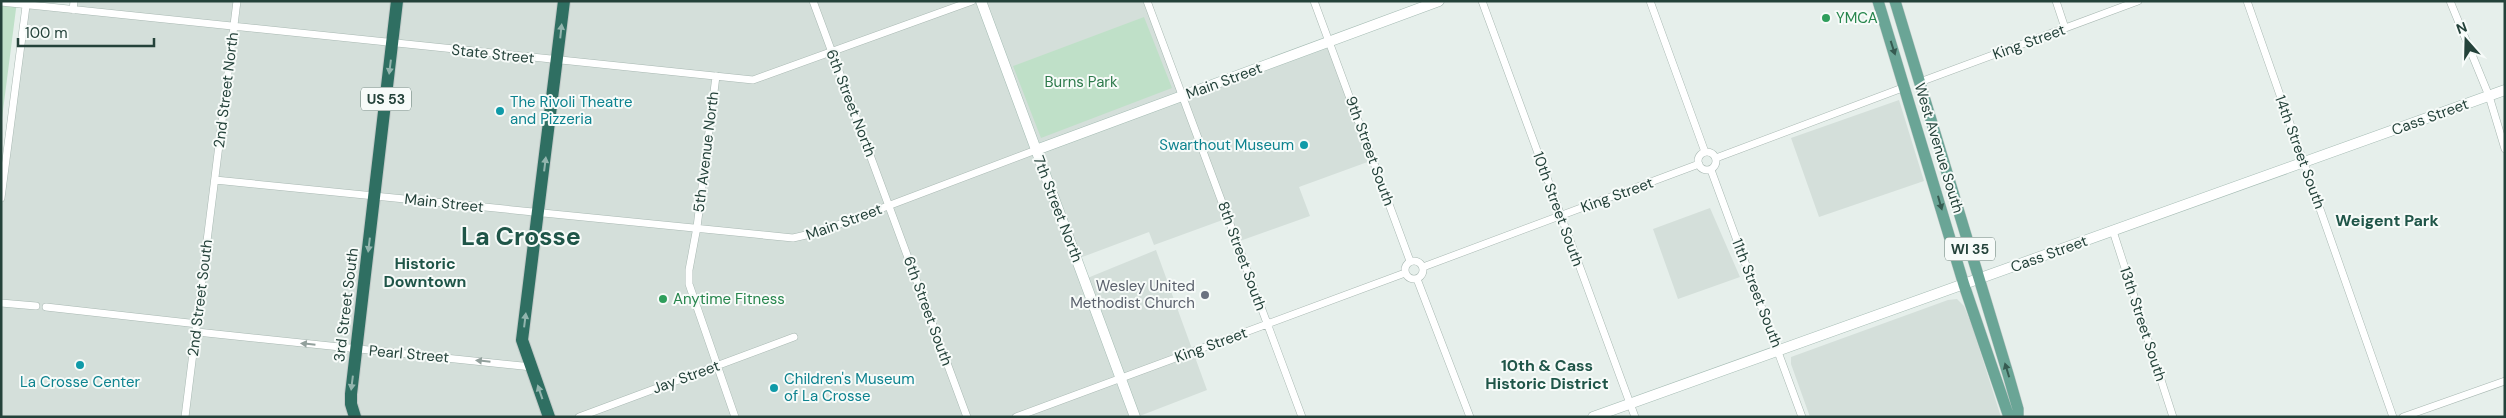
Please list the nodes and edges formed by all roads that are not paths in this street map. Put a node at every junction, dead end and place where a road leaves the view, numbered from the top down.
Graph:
1 (74, 1) edge
2 (237, 1) edge
3 (397, 1) edge
4 (564, 1) edge
5 (813, 1) edge
6 (972, 1) edge
7 (981, 1) edge
8 (1147, 1) edge
9 (1314, 1) edge
10 (1439, 1) edge
11 (1482, 1) edge
12 (1650, 1) edge
13 (1878, 1) edge
14 (1895, 1) edge
15 (2056, 1) edge
16 (2138, 1) edge
17 (2247, 1) edge
18 (2450, 1) edge
19 (1, 2) edge
20 (26, 6) junction
21 (73, 10) junction
22 (234, 28) junction
23 (2065, 28) junction
24 (1329, 42) junction
25 (392, 44) junction
26 (832, 53) junction
27 (558, 61) junction
28 (716, 76) junction
29 (1920, 82) junction
30 (1905, 87) junction
31 (2505, 90) edge
32 (1182, 96) junction
33 (2488, 96) junction
34 (2505, 149) edge
35 (1036, 150) junction
36 (1705, 152) junction
37 (1716, 158) junction
38 (2304, 163) junction
39 (1699, 164) junction
40 (1711, 170) junction
41 (215, 180) junction
42 (375, 196) junction
43 (1, 198) edge
44 (889, 205) junction
45 (538, 212) junction
46 (1560, 215) junction
47 (696, 228) junction
48 (2113, 231) junction
49 (1410, 261) junction
50 (1423, 266) junction
51 (1405, 273) junction
52 (1417, 279) junction
53 (1979, 279) junction
54 (1964, 285) junction
55 (1, 303) edge
56 (36, 306) dead end
57 (46, 308) dead end
58 (198, 324) junction
59 (1268, 324) junction
60 (197, 332) junction
61 (794, 337) dead end
62 (357, 349) junction
63 (1779, 352) junction
64 (717, 366) junction
65 (532, 367) junction
66 (1121, 378) junction
67 (2505, 380) edge
68 (1630, 404) junction
69 (185, 417) edge
70 (356, 417) edge
71 (549, 417) edge
72 (579, 417) edge
73 (735, 417) edge
74 (967, 417) edge
75 (1016, 417) edge
76 (1135, 417) edge
77 (1302, 417) edge
78 (1470, 417) edge
79 (1594, 417) edge
80 (1635, 417) edge
81 (1802, 417) edge
82 (2009, 417) edge
83 (2018, 417) edge
84 (2173, 417) edge
85 (2393, 417) edge
86 (2403, 417) edge

1 - 21 street
2 - 22 street, 2nd Street North
3 - 25 highway, US 53
27 -> 4 highway
5 - 26 street, 6th Street North
6 - 26 street, State Street
7 - 35 street, 7th Street North
8 - 32 street, 8th Street South
9 - 24 street, 9th Street South
10 - 24 street, Main Street
11 - 46 street, 10th Street South
12 - 36 street
13 -> 30 main road, West Avenue South / WI 35
14 - 29 main road, West Avenue South / WI 35
15 - 23 street
16 - 23 street, King Street
17 - 38 street, 14th Street South
18 - 33 street
19 - 20 street, State Street
20 - 21 street, State Street
20 - 43 street
21 - 22 street, State Street
22 - 25 street, State Street
22 - 41 street, 2nd Street North
23 - 29 street, King Street
24 - 32 street, Main Street
24 - 49 street, 9th Street South
25 - 27 street, State Street
25 -> 42 highway, US 53
26 - 28 street, State Street
26 - 44 street, 6th Street North
27 - 28 street, State Street
45 -> 27 highway
28 - 47 street, 5th Avenue North
29 - 53 main road, West Avenue South / WI 35
30 - 37 street
30 -> 54 main road, West Avenue South / WI 35
31 - 33 street, Cass Street
32 - 35 street, Main Street
32 - 59 street, 8th Street South
33 - 34 street
33 - 38 street, Cass Street
35 - 44 street, Main Street
35 - 66 street, 7th Street North
36 - 37 street
36 - 39 street
37 - 40 street
38 - 48 street, Cass Street
38 - 85 street, 14th Street South
39 - 40 street
39 - 46 street, King Street
40 - 63 street, 11th Street South
41 - 42 street, Main Street
41 - 58 street, 2nd Street South
42 - 45 street, Main Street
42 -> 62 highway, 3rd Street South / US 53
44 - 47 street, Main Street
44 - 74 street, 6th Street South
45 - 47 street, Main Street
65 -> 45 highway
46 - 50 street, King Street
46 - 68 street, 10th Street South
47 - 64 street, 5th Avenue North
48 - 53 street, Cass Street
48 - 84 street, 13th Street South
49 - 50 street
49 - 51 street
50 - 52 street
51 - 52 street
51 - 59 street, King Street
52 - 78 street
53 - 54 street, Cass Street
83 -> 53 main road, West Avenue South / WI 35
54 - 63 street, Cass Street
54 - 82 main road, West Avenue South / WI 35
55 - 56 street
57 - 58 street
58 - 60 street, 2nd Street South
59 - 66 street, King Street
59 - 77 street, 8th Street South
62 -> 60 street, Pearl Street
60 - 69 street, 2nd Street South
61 - 64 street, Jay Street
65 -> 62 street, Pearl Street
62 -> 70 highway, 3rd Street South / US 53
63 - 68 street, Cass Street
63 - 81 street, 11th Street South
64 - 72 street, Jay Street
64 - 73 street, 5th Avenue North
71 -> 65 highway
66 - 75 street, King Street
66 - 76 street, 7th Street North
67 - 86 street
68 - 79 street, Cass Street
68 - 80 street, 10th Street South

